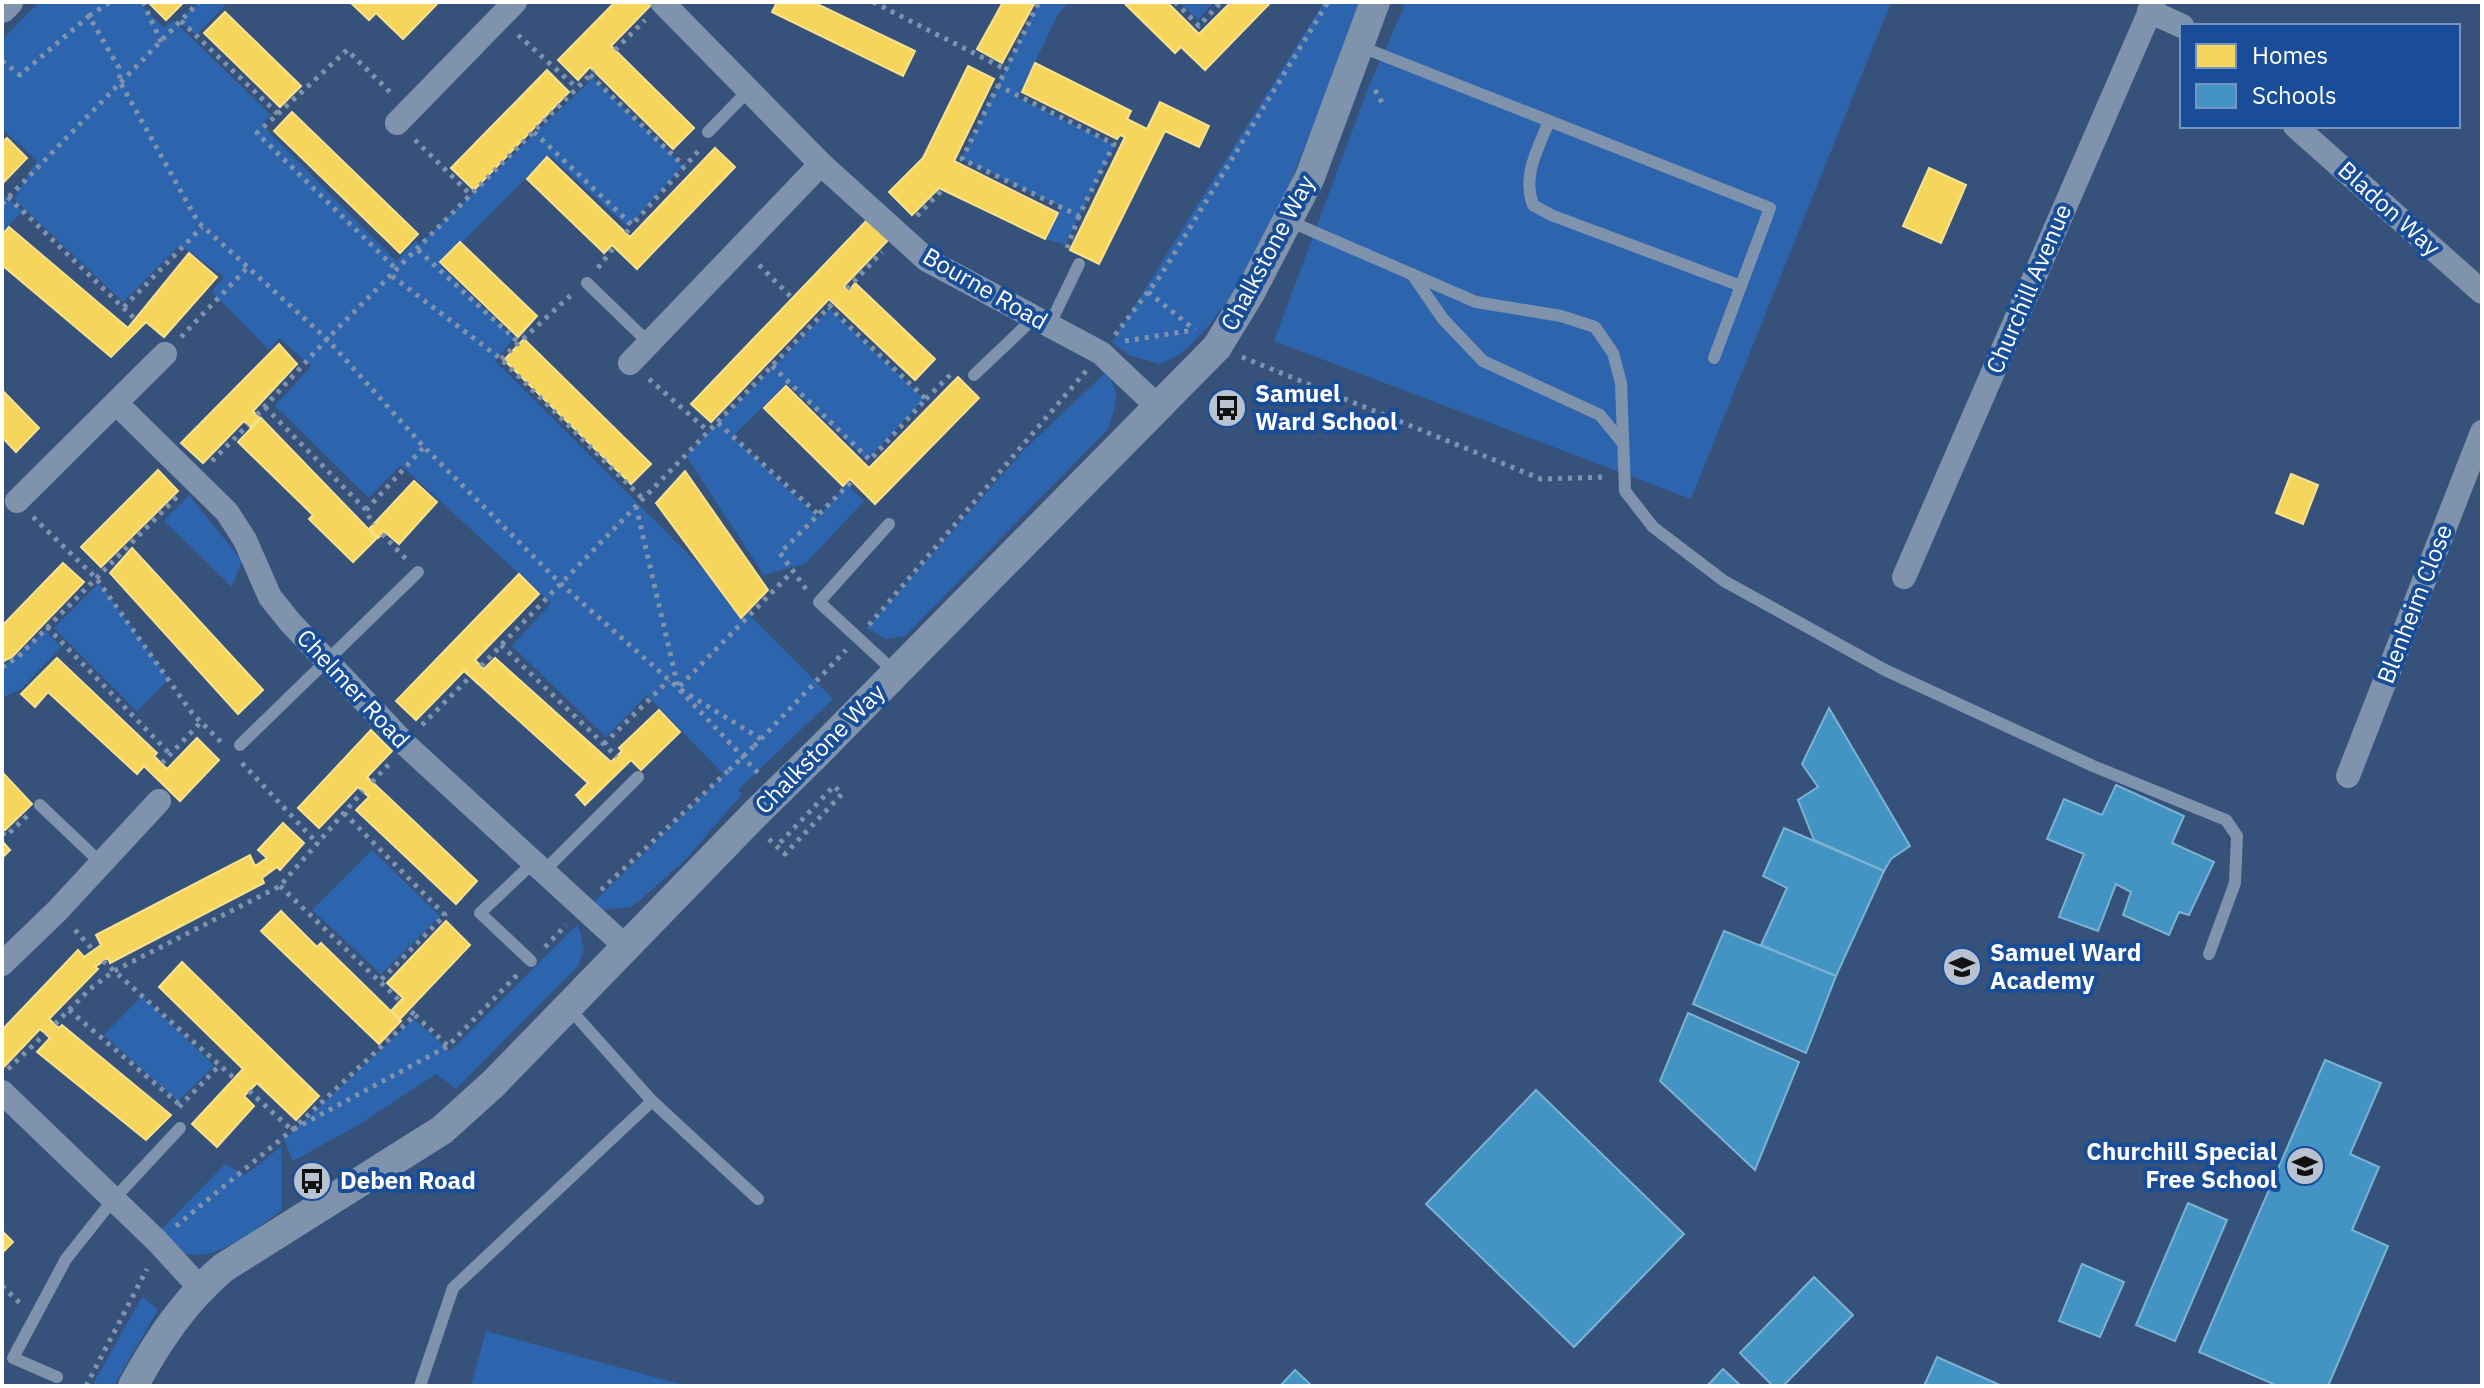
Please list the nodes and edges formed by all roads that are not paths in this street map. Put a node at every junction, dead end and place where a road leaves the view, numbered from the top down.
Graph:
1 (662, 2) edge
2 (1375, 2) edge
3 (2152, 7) edge
4 (508, 10) edge
5 (2180, 25) edge
6 (1359, 46) junction
7 (749, 90) junction
8 (403, 117) road end
9 (1549, 121) junction
10 (2297, 128) edge
11 (708, 132) road end
12 (821, 164) junction
13 (1289, 221) junction
14 (1079, 264) dead end
15 (1412, 274) junction
16 (587, 283) road end
17 (1741, 286) junction
18 (2482, 292) edge
19 (1041, 322) junction
20 (649, 343) junction
21 (165, 354) road end
22 (1714, 358) dead end
23 (630, 363) road end
24 (974, 375) road end
25 (116, 403) junction
26 (1156, 405) junction
27 (2482, 432) edge
28 (1622, 442) junction
29 (17, 501) road end
30 (889, 524) dead end
31 (418, 572) road end
32 (1904, 577) dead end
33 (328, 662) junction
34 (896, 673) junction
35 (240, 745) dead end
36 (2348, 776) dead end
37 (638, 777) dead end
38 (159, 801) dead end
39 (40, 805) road end
40 (100, 862) junction
41 (540, 866) junction
42 (625, 946) junction
43 (2209, 954) dead end
44 (531, 961) road end
45 (2, 964) edge
46 (568, 1007) junction
47 (2, 1092) edge
48 (652, 1101) junction
49 (180, 1128) road end
50 (758, 1199) dead end
51 (112, 1201) junction
52 (200, 1288) junction
53 (57, 1377) dead end
54 (133, 1386) edge
55 (420, 1386) edge

1 - 7 street, Bourne Road
2 - 6 street, Chalkstone Way
3 - 5 street
3 - 32 street, Churchill Avenue
4 - 8 street
6 - 9 lane
6 - 13 street, Chalkstone Way
7 - 11 lane
7 - 12 street, Bourne Road
9 - 17 lane
9 - 17 lane
10 - 18 street, Bladon Way
12 - 19 street, Bourne Road
12 - 20 street
13 - 15 lane
13 - 26 street, Chalkstone Way
14 - 19 lane
15 - 28 lane
15 - 28 lane
16 - 20 lane
17 - 22 lane
19 - 24 lane
19 - 26 street, Bourne Road
20 - 23 street
21 - 25 street
25 - 29 street
25 - 33 street, Chelmer Road
26 - 34 street, Chalkstone Way
27 - 36 street, Blenheim Close
28 - 43 lane
30 - 34 lane
31 - 33 lane
33 - 35 lane
33 - 41 street, Chelmer Road
34 - 42 street, Chalkstone Way, bridge
37 - 41 lane
38 - 40 street
39 - 40 lane
40 - 45 street
41 - 42 street, Chelmer Road
41 - 44 lane
42 - 46 street, Chalkstone Way
46 - 48 lane
46 - 52 street, Chalkstone Way
47 - 51 street
48 - 50 lane
48 - 55 lane
49 - 51 lane
51 - 52 street
51 - 53 lane
52 - 54 street, Chalkstone Way

